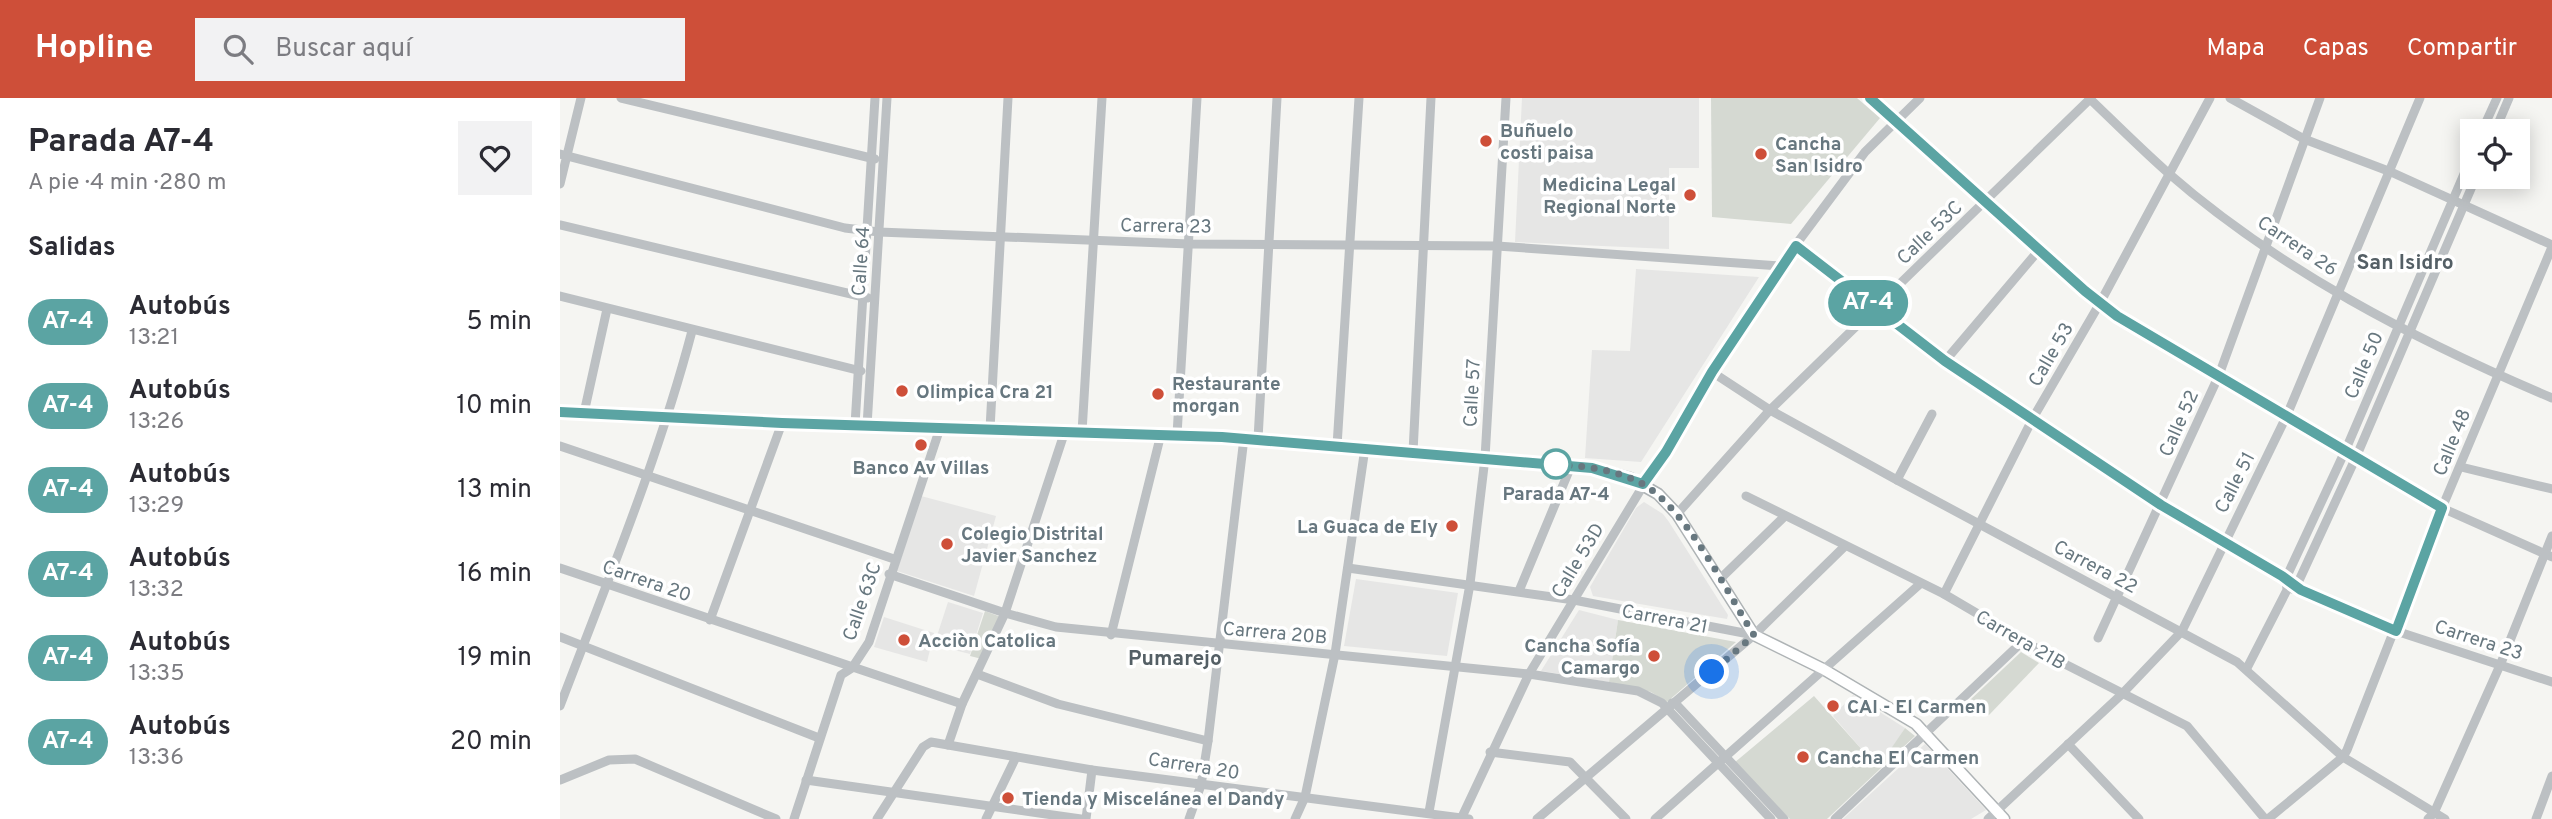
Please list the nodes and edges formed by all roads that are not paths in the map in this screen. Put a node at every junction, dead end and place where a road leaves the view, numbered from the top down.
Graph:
1 (581, 98) edge
2 (621, 98) edge
3 (874, 98) edge
4 (887, 98) edge
5 (1007, 98) edge
6 (1102, 98) edge
7 (1197, 98) edge
8 (1278, 98) edge
9 (1359, 98) edge
10 (1431, 98) edge
11 (1506, 98) edge
12 (1870, 98) edge
13 (1920, 98) edge
14 (2090, 98) edge
15 (2210, 98) edge
16 (2231, 98) edge
17 (2320, 98) edge
18 (2420, 98) edge
19 (2497, 98) edge
20 (2509, 98) edge
21 (2487, 119) edge
22 (2500, 119) edge
23 (1895, 121) junction
24 (2304, 139) junction
25 (563, 155) edge
26 (871, 158) junction
27 (884, 159) junction
28 (2391, 172) junction
29 (2168, 173) junction
30 (2460, 183) edge
31 (560, 184) edge
32 (2471, 189) edge
33 (2453, 199) junction
34 (1986, 200) junction
35 (2464, 205) junction
36 (560, 225) edge
37 (867, 230) junction
38 (879, 232) junction
39 (1000, 235) junction
40 (1093, 241) junction
41 (1189, 244) junction
42 (1269, 244) junction
43 (1352, 244) junction
44 (1424, 245) junction
45 (1497, 246) junction
46 (1796, 246) junction
47 (2266, 246) junction
48 (2552, 246) edge
49 (2039, 250) junction
50 (1780, 266) junction
51 (2340, 294) junction
52 (560, 296) edge
53 (862, 297) junction
54 (875, 299) junction
55 (2100, 303) junction
56 (607, 309) junction
57 (1875, 309) junction
58 (2398, 328) junction
59 (692, 331) junction
60 (2408, 333) junction
61 (1945, 361) junction
62 (858, 370) junction
63 (1712, 372) junction
64 (870, 374) junction
65 (2219, 375) junction
66 (2497, 375) junction
67 (2552, 398) edge
68 (1770, 410) junction
69 (584, 413) junction
70 (561, 414) edge
71 (1932, 414) dead end
72 (2287, 415) junction
73 (669, 416) junction
74 (2033, 418) junction
75 (782, 423) junction
76 (861, 425) junction
77 (940, 428) junction
78 (990, 429) junction
79 (1065, 431) junction
80 (1082, 432) junction
81 (1160, 434) junction
82 (1177, 435) junction
83 (1244, 438) junction
84 (1258, 439) junction
85 (560, 446) edge
86 (1337, 446) junction
87 (1365, 448) junction
88 (2346, 449) junction
89 (1413, 452) junction
90 (2357, 455) junction
91 (1485, 458) junction
92 (1572, 466) junction
93 (2460, 467) junction
94 (647, 475) junction
95 (1897, 480) junction
96 (1643, 484) junction
97 (2552, 489) edge
98 (1746, 496) dead end
99 (2161, 505) junction
100 (2442, 508) junction
101 (750, 510) junction
102 (1677, 514) junction
103 (1785, 516) junction
104 (1981, 525) junction
105 (2552, 536) edge
106 (2222, 544) junction
107 (1844, 547) junction
108 (2548, 555) edge
109 (894, 559) junction
110 (560, 568) edge
111 (1348, 568) junction
112 (890, 574) junction
113 (2286, 578) junction
114 (1719, 580) junction
115 (1470, 584) junction
116 (1920, 584) junction
117 (609, 586) junction
118 (2291, 589) junction
119 (1519, 592) junction
120 (1944, 594) junction
121 (2118, 598) junction
122 (1574, 600) junction
123 (1005, 614) junction
124 (710, 620) junction
125 (2182, 631) junction
126 (2396, 631) junction
127 (1111, 635) junction
128 (1754, 635) junction
129 (560, 637) edge
130 (2098, 638) dead end
131 (2023, 641) junction
132 (1218, 645) junction
133 (583, 646) junction
134 (1335, 654) junction
135 (2501, 663) junction
136 (1455, 667) junction
137 (852, 668) junction
138 (2248, 668) junction
139 (1823, 669) junction
140 (977, 674) junction
141 (1529, 674) junction
142 (2552, 682) edge
143 (2121, 695) junction
144 (1675, 703) junction
145 (962, 704) junction
146 (560, 706) edge
147 (1664, 706) junction
148 (1925, 733) junction
149 (819, 738) junction
150 (1208, 741) junction
151 (2068, 744) junction
152 (948, 746) junction
153 (1490, 752) junction
154 (1016, 757) junction
155 (2343, 757) junction
156 (1723, 758) junction
157 (1091, 770) junction
158 (1587, 776) junction
159 (2552, 776) edge
160 (560, 780) edge
161 (806, 780) junction
162 (1201, 785) junction
163 (892, 792) junction
164 (1305, 797) junction
165 (993, 807) junction
166 (1429, 812) junction
167 (1406, 814) edge
168 (1665, 816) edge
169 (2001, 816) edge
170 (2431, 816) edge
171 (1464, 818) edge
172 (776, 819) edge
173 (794, 819) edge
174 (877, 819) edge
175 (986, 819) edge
176 (1084, 819) edge
177 (1189, 819) edge
178 (1294, 819) edge
179 (1537, 819) edge
180 (1626, 819) edge
181 (1655, 819) edge
182 (1770, 819) edge
183 (1784, 819) edge
184 (1835, 819) edge
185 (1988, 819) edge
186 (2138, 819) edge
187 (2267, 819) edge
188 (2445, 819) edge
189 (2536, 819) edge

1 - 25 street
2 - 26 street
3 - 26 street, Calle 64
4 - 27 street, Calle 64
5 - 39 street
6 - 40 street
7 - 41 street
8 - 42 street
9 - 43 street
10 - 44 street
11 - 45 street, Calle 57
12 - 23 street
13 - 23 street, Calle 53D
14 - 29 street, Carrera 26
14 - 34 street, Calle 53C
15 - 29 street, Calle 53
16 - 24 street
17 - 24 street, Calle 52
18 - 28 street, Calle 51
19 - 21 street
20 - 22 street
23 - 34 street
23 - 46 street, Calle 53D
24 - 28 street
24 - 47 street, Calle 52
25 - 31 street
25 - 37 street, Carrera 23
26 - 27 street
26 - 37 street, Calle 64
27 - 38 street, Calle 64
28 - 33 street
28 - 51 street, Calle 51
29 - 47 street, Carrera 26
29 - 55 street, Calle 53
30 - 33 street, Calle 50
32 - 35 street, Calle 50
33 - 35 street
33 - 58 street, Calle 50
34 - 49 street
34 - 57 street, Calle 53C
35 - 48 street
35 - 60 street, Calle 50
36 - 53 street
37 - 38 street, Carrera 23
37 - 53 street, Calle 64
38 - 39 street, Carrera 23
38 - 54 street, Calle 64
39 - 40 street, Carrera 23
39 - 78 street
40 - 41 street, Carrera 23
40 - 80 street
41 - 42 street, Carrera 23
41 - 82 street
42 - 43 street, Carrera 23
42 - 84 street
43 - 44 street, Carrera 23
43 - 86 street
44 - 45 street, Carrera 23
44 - 89 street
45 - 50 street, Carrera 23
45 - 91 street, Calle 57
46 - 50 street, Calle 53D
46 - 57 street
47 - 51 street, Carrera 26
47 - 65 street, Calle 52
48 - 66 street, Calle 48
49 - 55 street
49 - 61 street
50 - 63 street, Calle 53D
51 - 58 street, Carrera 26
51 - 72 street, Calle 51
52 - 56 street
53 - 54 street
53 - 62 street, Calle 64
54 - 64 street, Calle 64
55 - 65 street
55 - 74 street, Calle 53
56 - 59 street
56 - 69 street
57 - 61 street
57 - 68 street, Calle 53C
58 - 60 street, Carrera 26
58 - 88 street, Calle 50
59 - 62 street
59 - 73 street
60 - 66 street, Carrera 26
60 - 90 street, Calle 50
61 - 74 street
62 - 64 street
62 - 76 street, Calle 64
63 - 68 street, Carrera 22
63 - 96 street, Calle 53D
64 - 76 street, Calle 64
65 - 72 street
65 - 99 street, Calle 52
66 - 67 street, Carrera 26
66 - 93 street, Calle 48
68 - 95 street, Carrera 22
68 - 102 street, Calle 53C
69 - 70 main road
69 - 73 main road
71 - 95 street
72 - 88 street
72 - 106 street, Calle 51
73 - 75 main road
73 - 94 street
74 - 99 street
74 - 104 street, Calle 53
75 - 76 main road
75 - 101 street
76 - 77 main road
77 - 78 main road
77 - 109 street, Calle 63C
78 - 79 main road
79 - 80 main road
79 - 123 street
80 - 81 main road
81 - 82 main road
81 - 127 street
82 - 83 main road
83 - 84 main road
83 - 132 street
84 - 86 main road
85 - 94 street
86 - 87 main road
87 - 89 main road
87 - 111 street
88 - 90 street
88 - 113 street, Calle 50
89 - 91 main road
90 - 100 street
90 - 118 street, Calle 50
91 - 92 main road
91 - 115 street, Calle 57
92 - 96 main road
92 - 119 street
93 - 97 street
93 - 100 street, Calle 48
94 - 101 street
94 - 117 street
95 - 104 street, Carrera 22
96 - 102 main road
96 - 122 street, Calle 53D
98 - 103 street, Carrera 21B
99 - 106 street
99 - 121 street, Calle 52
100 - 108 street
100 - 126 street, Calle 48
101 - 109 street
101 - 124 street
102 - 114 main road
103 - 107 street, Carrera 21B
103 - 114 street
104 - 120 street, Calle 53
104 - 121 street, Carrera 22
105 - 108 street
106 - 113 street
106 - 125 street, Calle 51
107 - 116 street, Carrera 21B
107 - 128 street
108 - 135 street
109 - 112 street, Calle 63C
110 - 117 street, Carrera 20
111 - 115 street, Carrera 21
111 - 134 street
112 - 123 street, Carrera 20B
112 - 137 street, Calle 63C
113 - 118 street, Calle 50
114 - 128 main road
115 - 119 street, Carrera 21
115 - 136 street, Calle 57
116 - 120 street, Carrera 21B
116 - 139 street
117 - 124 street, Carrera 20
117 - 133 street
118 - 126 street, Carrera 23
118 - 138 street, Calle 50
119 - 122 street, Carrera 21
120 - 131 street, Carrera 21B
121 - 125 street, Carrera 22
121 - 130 street, Calle 52
122 - 128 street, Carrera 21
122 - 141 street, Calle 53D
123 - 127 street, Carrera 20B
123 - 140 street
124 - 137 street, Carrera 20
125 - 138 street, Carrera 22
125 - 143 street, Calle 51
126 - 135 street, Carrera 23
126 - 155 street, Calle 48
127 - 132 street, Carrera 20B
128 - 139 main road, Carrera 21
128 - 144 street
129 - 133 street
131 - 143 street, Carrera 21B
131 - 148 street
132 - 134 street, Carrera 20B
132 - 150 street
133 - 146 street
133 - 149 street
134 - 136 street, Carrera 20B
134 - 164 street
135 - 142 street, Carrera 23
135 - 170 street
136 - 141 street, Carrera 20B
136 - 166 street, Calle 57
137 - 145 street, Carrera 20
137 - 149 street, Calle 63C
138 - 155 street, Carrera 22
139 - 148 main road, Carrera 21
139 - 156 street
140 - 145 street
140 - 150 street
141 - 147 street, Carrera 20B
141 - 153 street, Calle 53D
143 - 151 street, Calle 51
143 - 187 street, Carrera 21B
144 - 147 street
144 - 156 street
145 - 152 street
147 - 156 street
147 - 158 street
148 - 169 main road, Carrera 21
148 - 184 street
149 - 161 street, Calle 63C
150 - 162 street
151 - 169 street, Calle 51
151 - 186 street
152 - 154 street, Carrera 20
152 - 163 street, Carrera 20
153 - 158 street
153 - 171 street, Calle 53D
154 - 157 street, Carrera 20
154 - 165 street
155 - 170 street, Carrera 22
155 - 187 street, Calle 48
156 - 168 street
156 - 182 street
156 - 183 street
157 - 162 street, Carrera 20
157 - 176 street
158 - 179 street
158 - 180 street
159 - 189 street
160 - 172 street
161 - 163 street
161 - 173 street, Calle 63C
162 - 164 street, Carrera 20
162 - 177 street
163 - 165 street
163 - 174 street
164 - 167 street, Carrera 20
164 - 178 street
165 - 175 street
165 - 176 street
166 - 167 street, Carrera 20
166 - 171 street, Carrera 20
168 - 181 street
169 - 185 street, Calle 51
170 - 188 street, Carrera 22

